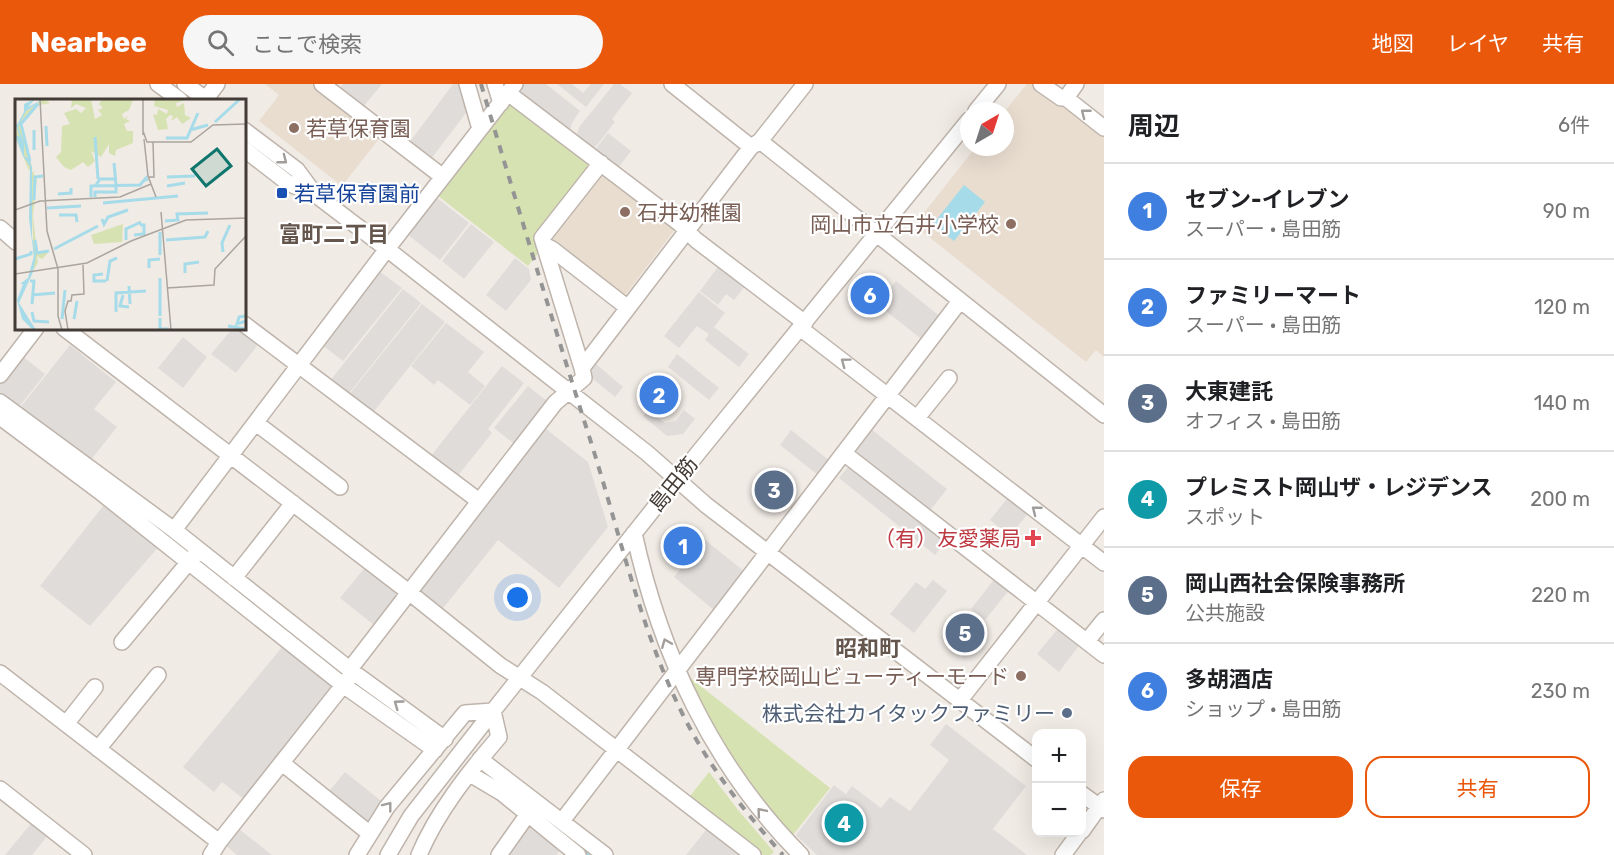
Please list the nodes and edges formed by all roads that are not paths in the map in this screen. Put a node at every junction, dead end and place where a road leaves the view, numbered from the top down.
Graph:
1 (185, 84) edge
2 (217, 84) edge
3 (322, 84) edge
4 (467, 84) edge
5 (495, 84) edge
6 (672, 84) edge
7 (805, 84) edge
8 (998, 84) edge
9 (1041, 84) edge
10 (1076, 84) edge
11 (161, 85) edge
12 (508, 93) edge
13 (1066, 98) junction
14 (179, 99) edge
15 (205, 99) edge
16 (207, 99) edge
17 (983, 102) edge
18 (1104, 128) edge
19 (480, 129) junction
20 (960, 131) edge
21 (246, 132) edge
22 (755, 144) junction
23 (246, 151) edge
24 (601, 163) junction
25 (443, 177) junction
26 (316, 195) junction
27 (0, 228) edge
28 (687, 231) junction
29 (877, 234) junction
30 (15, 241) edge
31 (544, 245) junction
32 (387, 249) junction
33 (960, 301) junction
34 (628, 308) junction
35 (246, 325) edge
36 (802, 325) junction
37 (34, 330) edge
38 (67, 330) edge
39 (299, 365) junction
40 (582, 368) junction
41 (0, 375) edge
42 (949, 378) dead end
43 (568, 390) junction
44 (889, 396) junction
45 (0, 402) edge
46 (1104, 415) edge
47 (0, 417) edge
48 (917, 418) junction
49 (256, 423) junction
50 (845, 454) junction
51 (231, 455) junction
52 (678, 479) junction
53 (340, 488) dead end
54 (479, 501) junction
55 (293, 503) junction
56 (1104, 517) edge
57 (174, 530) junction
58 (634, 533) junction
59 (1082, 545) junction
60 (768, 551) junction
61 (193, 557) junction
62 (1104, 563) edge
63 (234, 578) junction
64 (410, 593) junction
65 (1037, 602) junction
66 (1104, 620) edge
67 (1087, 641) junction
68 (122, 642) dead end
69 (1104, 655) edge
70 (678, 670) junction
71 (0, 673) edge
72 (158, 675) dead end
73 (348, 677) junction
74 (519, 678) junction
75 (95, 687) dead end
76 (960, 700) junction
77 (493, 711) junction
78 (66, 724) junction
79 (440, 744) junction
80 (98, 749) junction
81 (617, 750) junction
82 (1032, 756) edge
83 (480, 759) junction
84 (282, 763) junction
85 (470, 774) junction
86 (0, 789) edge
87 (1086, 796) edge
88 (1102, 806) edge
89 (528, 814) junction
90 (562, 821) junction
91 (1086, 826) edge
92 (369, 833) junction
93 (1077, 837) edge
94 (215, 848) edge
95 (84, 855) edge
96 (357, 855) edge
97 (388, 855) edge
98 (419, 855) edge
99 (499, 855) edge
100 (578, 855) edge
101 (605, 855) edge
102 (753, 855) edge
103 (801, 855) edge
104 (1063, 855) edge

1 - 15 street
2 - 16 street
3 - 25 street
4 - 19 street
5 - 12 street
6 - 22 street
7 - 22 street
8 - 17 street
9 - 13 street
10 - 13 street
11 - 14 street
12 - 19 street
12 - 24 street
18 -> 13 street
19 - 25 street
20 - 29 street, 島田筋
21 -> 26 street
22 - 28 street
22 - 29 street
23 - 26 street
24 - 28 street
24 - 31 street
25 - 32 street
26 - 32 street
27 - 30 street
28 - 34 street
28 - 36 street
29 - 33 street
29 - 36 street, 島田筋
31 - 34 street
31 - 40 street
32 - 39 street
32 - 43 street
33 - 44 street
33 - 46 street
34 - 40 street
35 - 39 street
44 -> 36 street
36 - 52 street, 島田筋
37 - 41 street
38 - 51 street
39 - 49 street
39 - 54 street
40 - 43 street
42 - 48 street
43 - 52 street
43 - 54 street
44 - 48 street
44 - 50 street
45 - 57 street
47 - 61 street
59 -> 48 street
49 - 51 street
49 - 53 street
50 - 60 street
50 - 65 street
51 - 55 street
51 - 57 street
52 - 58 street, 島田筋
52 - 60 street
54 - 64 street
55 - 63 street
55 - 64 street
56 - 59 street
57 - 61 street
70 -> 58 street
58 - 74 street, 島田筋
59 - 62 street
59 - 65 street
60 - 70 street
60 - 76 street
61 - 63 street
61 - 68 street
61 - 73 street
63 - 73 street
64 - 73 street
64 - 74 street
65 - 67 street
65 - 76 street
66 - 67 street
67 - 69 street
70 - 81 street
103 -> 70 street
71 - 78 street
72 - 80 street
73 - 79 street
73 - 84 street
74 - 77 street, 島田筋
74 - 81 street
75 - 78 street
76 - 82 street
77 - 79 street
77 - 83 street
77 - 97 street, 島田筋
78 - 80 street
92 -> 79 street
80 - 94 street
81 - 90 street
81 - 102 street
83 - 85 street
83 - 90 street
84 - 92 street
84 - 94 street
85 - 89 street
85 - 98 street
86 - 95 street
87 - 88 street
88 - 91 street
89 - 99 street
89 - 100 street
90 - 101 street
92 - 96 street
93 - 104 street

